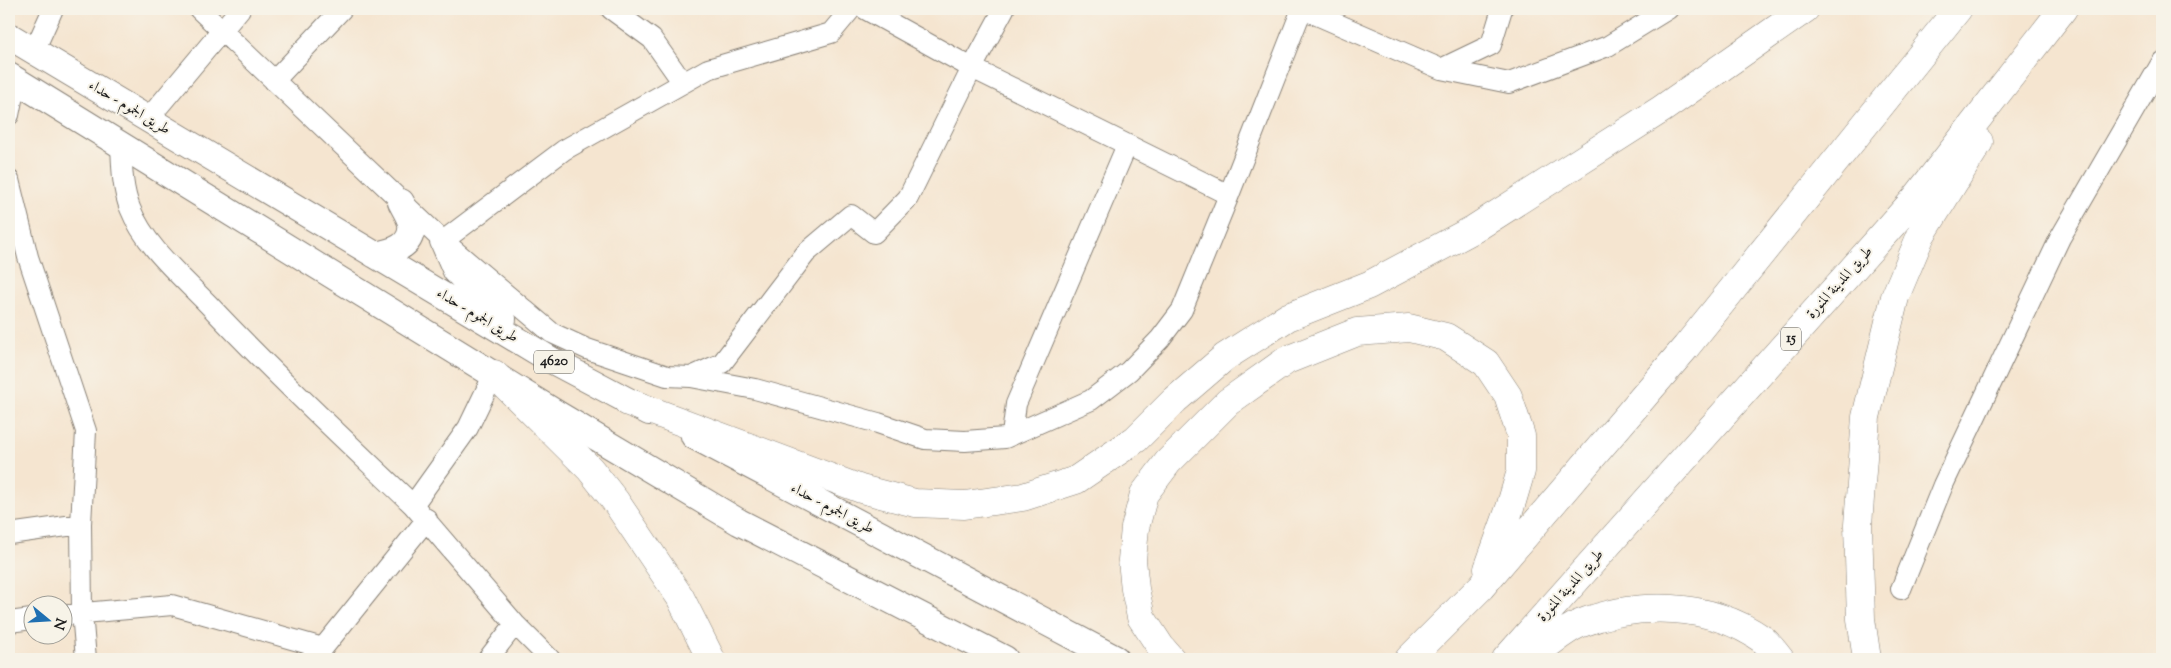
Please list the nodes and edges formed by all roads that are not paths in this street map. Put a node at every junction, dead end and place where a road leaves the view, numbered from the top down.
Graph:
1 (53, 9) edge
2 (199, 9) edge
3 (240, 9) edge
4 (342, 9) edge
5 (611, 9) edge
6 (850, 9) edge
7 (865, 9) edge
8 (1004, 9) edge
9 (1302, 9) edge
10 (1502, 9) edge
11 (1668, 9) edge
12 (1805, 9) edge
13 (1958, 9) edge
14 (2057, 17) edge
15 (221, 30) junction
16 (9, 36) edge
17 (34, 51) junction
18 (2162, 62) edge
19 (972, 68) junction
20 (1441, 69) junction
21 (13, 78) edge
22 (274, 81) junction
23 (683, 83) junction
24 (9, 115) edge
25 (148, 119) junction
26 (120, 144) junction
27 (1126, 145) junction
28 (9, 180) edge
29 (1230, 195) junction
30 (402, 202) junction
31 (443, 241) junction
32 (375, 255) junction
33 (536, 351) junction
34 (494, 374) junction
35 (691, 378) junction
36 (628, 402) junction
37 (1012, 435) junction
38 (420, 512) junction
39 (80, 524) junction
40 (9, 534) edge
41 (1481, 587) junction
42 (1901, 589) dead end
43 (82, 612) junction
44 (72, 613) edge
45 (22, 620) edge
46 (9, 622) edge
47 (515, 624) junction
48 (86, 659) edge
49 (488, 659) edge
50 (550, 659) edge
51 (711, 659) edge
52 (1005, 659) edge
53 (1116, 659) edge
54 (1171, 659) edge
55 (1408, 659) edge
56 (1506, 659) edge
57 (1528, 659) edge
58 (1780, 659) edge
59 (1867, 659) edge

1 - 17 street
2 - 15 street
3 - 15 street
4 - 22 street
5 - 23 street
6 - 23 street
7 - 19 street
8 - 19 street
9 - 20 street
9 - 29 street
10 - 20 street
11 - 20 street
12 - 36 highway
13 - 41 highway
14 - 56 highway, طريق المدينة المنورة / 15
14 - 59 highway
15 - 22 street
15 - 25 street
16 - 17 main road, طريق الجموم - حداء / 4620
17 - 25 main road, طريق الجموم - حداء / 4620
18 - 42 street
19 - 27 street
19 - 35 street
21 - 24 street
21 - 26 main road, 4620
22 - 30 street
23 - 31 street
25 - 32 main road, طريق الجموم - حداء / 4620
26 - 34 main road, 4620
26 - 38 street
27 - 29 street
27 - 37 street
28 - 39 street
29 - 37 street
30 - 31 street
30 - 32 main road
31 - 33 main road
31 - 35 street
32 - 33 main road, طريق الجموم - حداء / 4620
33 - 36 main road, طريق الجموم - حداء / 4620
34 - 38 street
34 - 51 highway
34 - 52 main road, 4620
35 - 37 street
36 - 53 main road, طريق الجموم - حداء / 4620
38 - 43 street
38 - 47 street
39 - 40 street
39 - 43 street
41 - 54 highway
41 - 55 highway
43 - 44 street
43 - 48 street
45 - 46 street
47 - 49 street
47 - 50 street
57 - 58 highway

